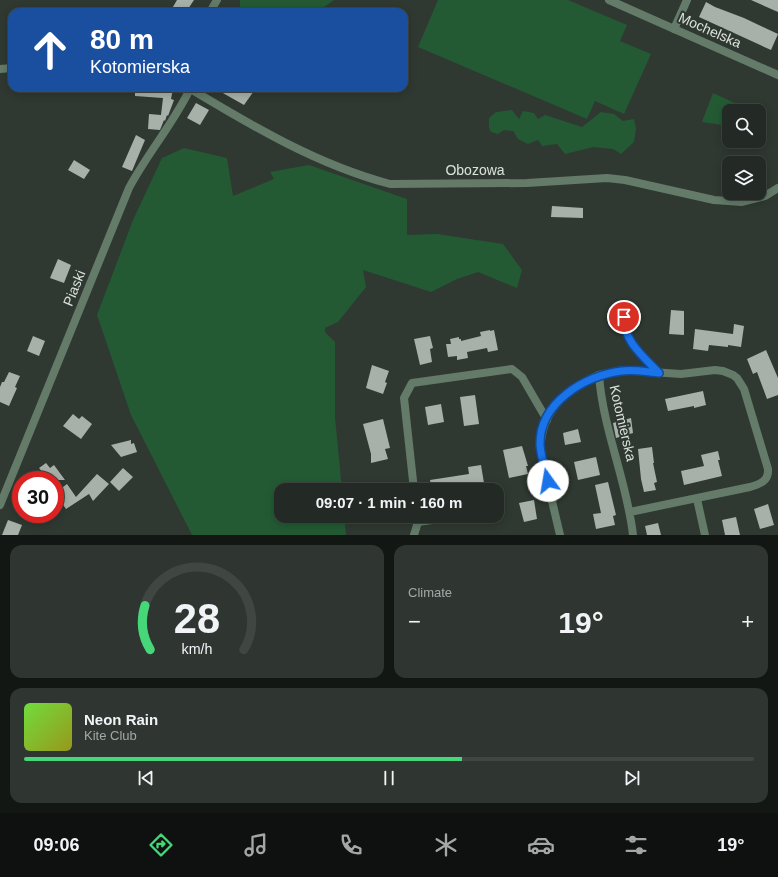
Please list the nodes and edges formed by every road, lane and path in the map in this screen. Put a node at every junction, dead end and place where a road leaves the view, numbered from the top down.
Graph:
1 (609, 0) edge
2 (687, 0) edge
3 (674, 29) junction
4 (778, 75) edge
5 (187, 92) edge
6 (196, 92) edge
7 (778, 188) edge
8 (624, 317) dead end
9 (659, 373) junction
10 (599, 375) junction
11 (547, 420) junction
12 (413, 483) edge
13 (697, 499) junction
14 (0, 505) edge
15 (630, 512) junction
16 (417, 523) edge
17 (414, 535) edge
18 (560, 535) edge
19 (633, 535) edge
20 (705, 535) edge

1 - 3 street, Mochelska
2 - 3 street
3 - 4 street, Mochelska
5 - 14 street, Piaski
6 - 7 street, Obozowa
8 - 9 street
9 - 10 street, Kotomierska
9 - 13 street, Kotomierska
10 - 11 street
10 - 15 street, Kotomierska
11 - 12 street
11 - 18 street
13 - 15 street, Kotomierska
13 - 20 street
15 - 19 street, Kotomierska
16 - 17 street

